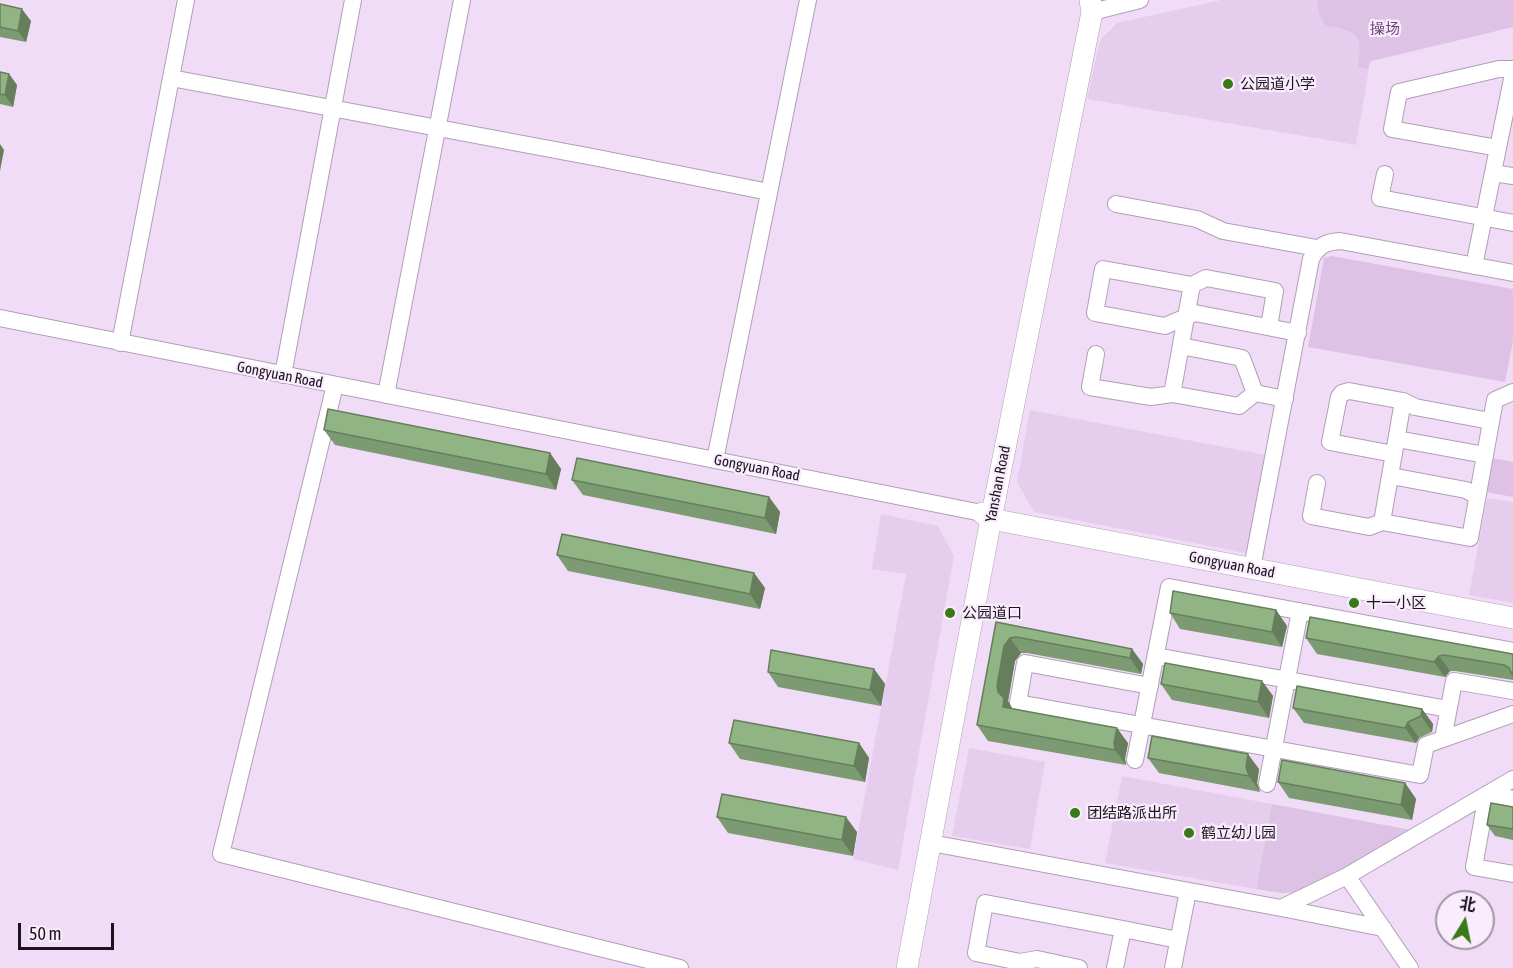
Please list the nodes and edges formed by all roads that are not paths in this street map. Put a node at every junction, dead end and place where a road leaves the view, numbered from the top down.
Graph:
1 (186, 0) edge
2 (354, 0) edge
3 (462, 0) edge
4 (808, 0) edge
5 (1140, 0) edge
6 (1087, 4) edge
7 (1513, 71) edge
8 (171, 78) junction
9 (333, 109) junction
10 (437, 129) junction
11 (1507, 129) edge
12 (1498, 148) junction
13 (1494, 173) junction
14 (1385, 174) dead end
15 (1513, 176) edge
16 (769, 192) junction
17 (1116, 204) dead end
18 (1484, 218) junction
19 (1513, 223) edge
20 (1317, 248) junction
21 (1474, 266) junction
22 (1513, 273) edge
23 (1192, 285) junction
24 (0, 318) edge
25 (1186, 318) junction
26 (1269, 327) junction
27 (1298, 333) junction
28 (120, 343) junction
29 (1181, 346) junction
30 (1096, 354) dead end
31 (283, 375) junction
32 (335, 385) junction
33 (1513, 392) edge
34 (1255, 393) junction
35 (1172, 394) junction
36 (386, 395) junction
37 (1285, 399) junction
38 (1403, 401) junction
39 (1490, 420) junction
40 (1395, 446) junction
41 (1485, 455) junction
42 (715, 460) junction
43 (1391, 477) junction
44 (1317, 483) dead end
45 (1477, 496) junction
46 (987, 516) junction
47 (1382, 522) junction
48 (1252, 568) junction
49 (1300, 611) junction
50 (1513, 618) edge
51 (1513, 651) edge
52 (1156, 656) junction
53 (1287, 680) junction
54 (1150, 686) junction
55 (1513, 691) edge
56 (1448, 709) junction
57 (1513, 714) edge
58 (1142, 725) junction
59 (1443, 739) junction
60 (1274, 749) junction
61 (1135, 760) dead end
62 (1513, 779) edge
63 (1267, 784) dead end
64 (1487, 794) junction
65 (1513, 799) edge
66 (931, 843) junction
67 (1513, 874) edge
68 (1347, 876) junction
69 (1188, 891) junction
70 (1281, 908) junction
71 (1383, 928) junction
72 (1123, 929) junction
73 (1178, 940) junction
74 (1019, 965) edge
75 (680, 968) edge
76 (896, 968) edge
77 (907, 968) edge
78 (1079, 968) edge
79 (1115, 968) edge
80 (1173, 968) edge
81 (1410, 968) edge

1 - 8 street
2 - 9 street
3 - 10 street
4 - 16 street
5 - 6 street
6 - 46 main road, Yanshan Road
7 - 11 street
7 - 12 street
8 - 9 street
8 - 28 street
9 - 10 street
9 - 31 street
10 - 16 street
10 - 36 street
11 - 12 street
12 - 13 street
13 - 15 street
13 - 18 street
14 - 18 street
16 - 42 street
17 - 20 street
18 - 19 street
18 - 21 street
20 - 21 street
20 - 27 street
21 - 22 street
23 - 25 street
23 - 25 street
23 - 26 street
24 - 28 street, Gongyuan Road
25 - 26 street
25 - 29 street
26 - 27 street
27 - 37 street
28 - 31 street, Gongyuan Road
29 - 34 street
29 - 35 street
30 - 35 street
31 - 32 street, Gongyuan Road
32 - 36 street, Gongyuan Road
32 - 75 street
33 - 39 street
34 - 35 street
34 - 37 street
36 - 42 street, Gongyuan Road
37 - 48 street
38 - 39 street
38 - 40 street
38 - 40 street
39 - 41 street
40 - 41 street
40 - 43 street
41 - 45 street
42 - 46 street, Gongyuan Road
43 - 45 street
43 - 47 street
44 - 47 street
45 - 47 street
46 - 48 main road, Gongyuan Road
46 - 66 main road, Yanshan Road
46 - 76 main road, Yanshan Road
48 - 50 main road, Gongyuan Road
49 - 51 street
49 - 52 street
49 - 53 street
52 - 53 street
52 - 54 street
53 - 56 street
53 - 60 street
54 - 58 street
54 - 58 street
55 - 56 street
56 - 59 street
57 - 59 street
58 - 60 street
58 - 61 street
59 - 60 street
60 - 63 street
62 - 64 street
64 - 65 street
64 - 67 street
64 - 68 street
66 - 69 street
66 - 77 main road, Yanshan Road
68 - 70 street
68 - 71 street
69 - 70 street
69 - 73 street
70 - 71 street
71 - 81 street
72 - 73 street
72 - 74 street
72 - 79 street
73 - 80 street
74 - 78 street

